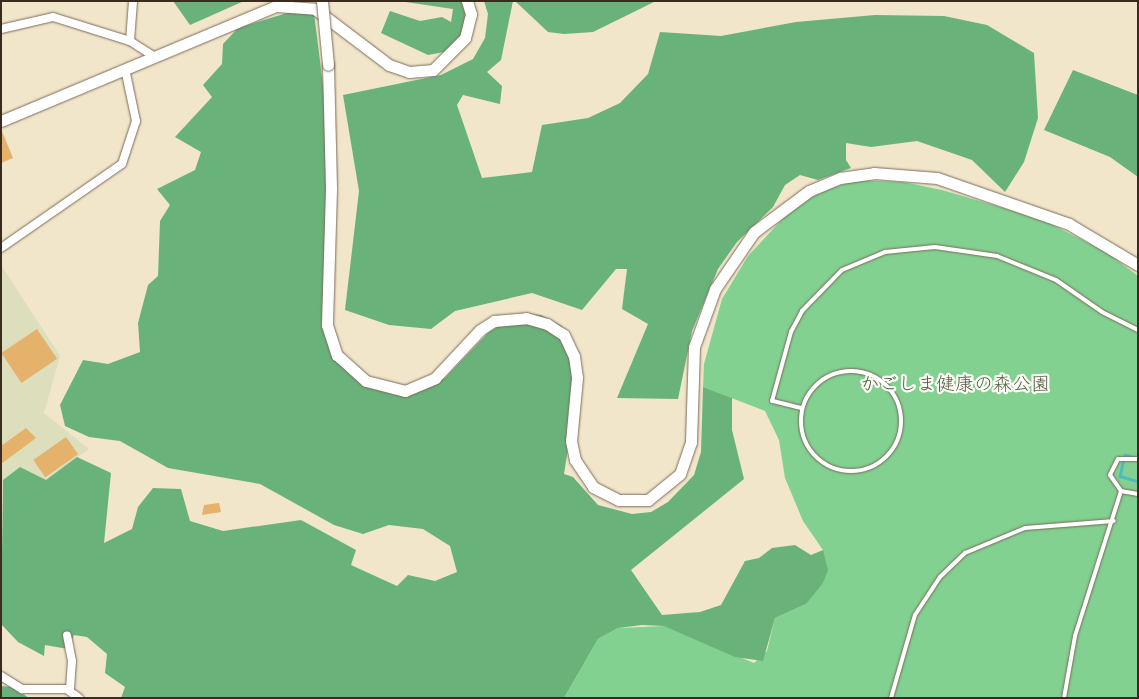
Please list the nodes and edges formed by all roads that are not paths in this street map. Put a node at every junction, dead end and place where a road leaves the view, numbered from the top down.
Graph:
1 (133, 1) edge
2 (322, 1) edge
3 (467, 1) edge
4 (1, 29) edge
5 (130, 41) junction
6 (153, 56) junction
7 (125, 68) junction
8 (1, 121) edge
9 (1, 248) edge
10 (1138, 265) edge
11 (1138, 330) edge
12 (801, 408) junction
13 (1138, 460) edge
14 (1121, 491) junction
15 (1138, 494) edge
16 (1114, 521) junction
17 (67, 635) dead end
18 (1, 676) edge
19 (68, 690) junction
20 (79, 698) edge
21 (891, 698) edge
22 (1064, 698) edge

1 - 5 street
2 - 10 street, bridge
3 - 6 street
4 - 5 street
5 - 6 street
6 - 7 street
7 - 8 street
7 - 9 street
11 - 12 lane
12 - 12 lane
13 - 14 lane
14 - 15 lane
14 - 16 lane
16 - 21 lane
16 - 22 lane
17 - 19 street
18 - 19 street
19 - 20 street

